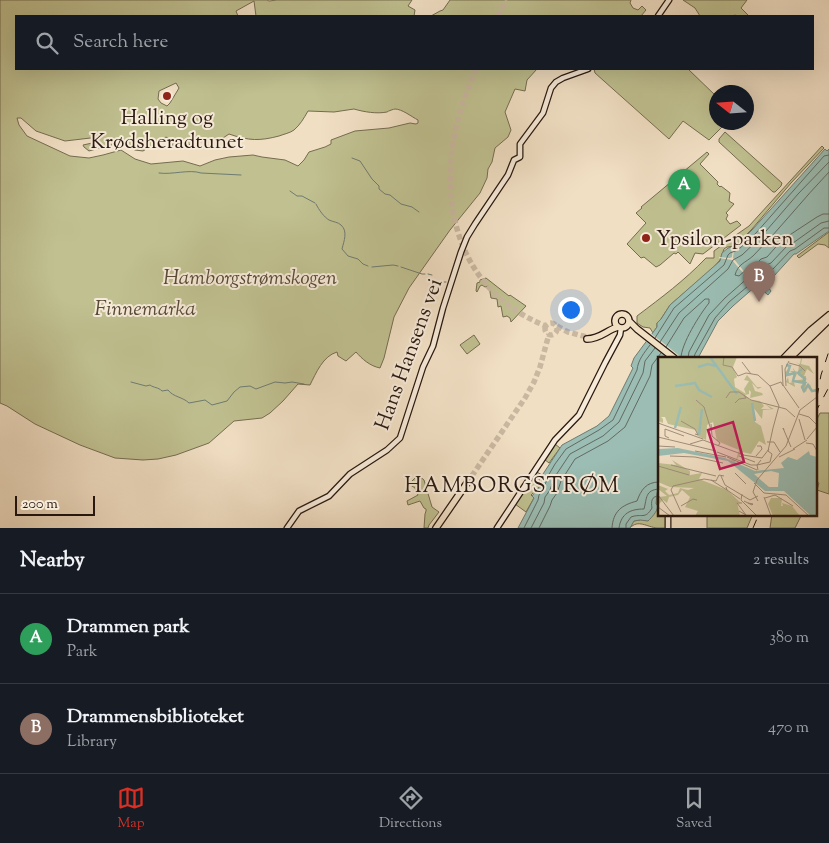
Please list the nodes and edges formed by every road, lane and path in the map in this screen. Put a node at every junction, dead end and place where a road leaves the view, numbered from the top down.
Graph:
1 (669, 0) edge
2 (659, 15) edge
3 (585, 70) edge
4 (829, 315) edge
5 (829, 320) edge
6 (622, 325) junction
7 (645, 337) junction
8 (587, 338) tunnel mouth
9 (669, 357) edge
10 (673, 357) edge
11 (785, 357) edge
12 (791, 357) edge
13 (467, 483) tunnel mouth
14 (287, 528) edge
15 (435, 528) edge
16 (497, 528) edge

1 - 2 main road
3 - 14 main road, Hans Hansens vei
4 - 11 main road
5 - 12 main road
6 - 7 main road
6 - 8 main road
6 - 16 main road
7 - 9 main road
7 - 10 main road
13 - 15 main road

